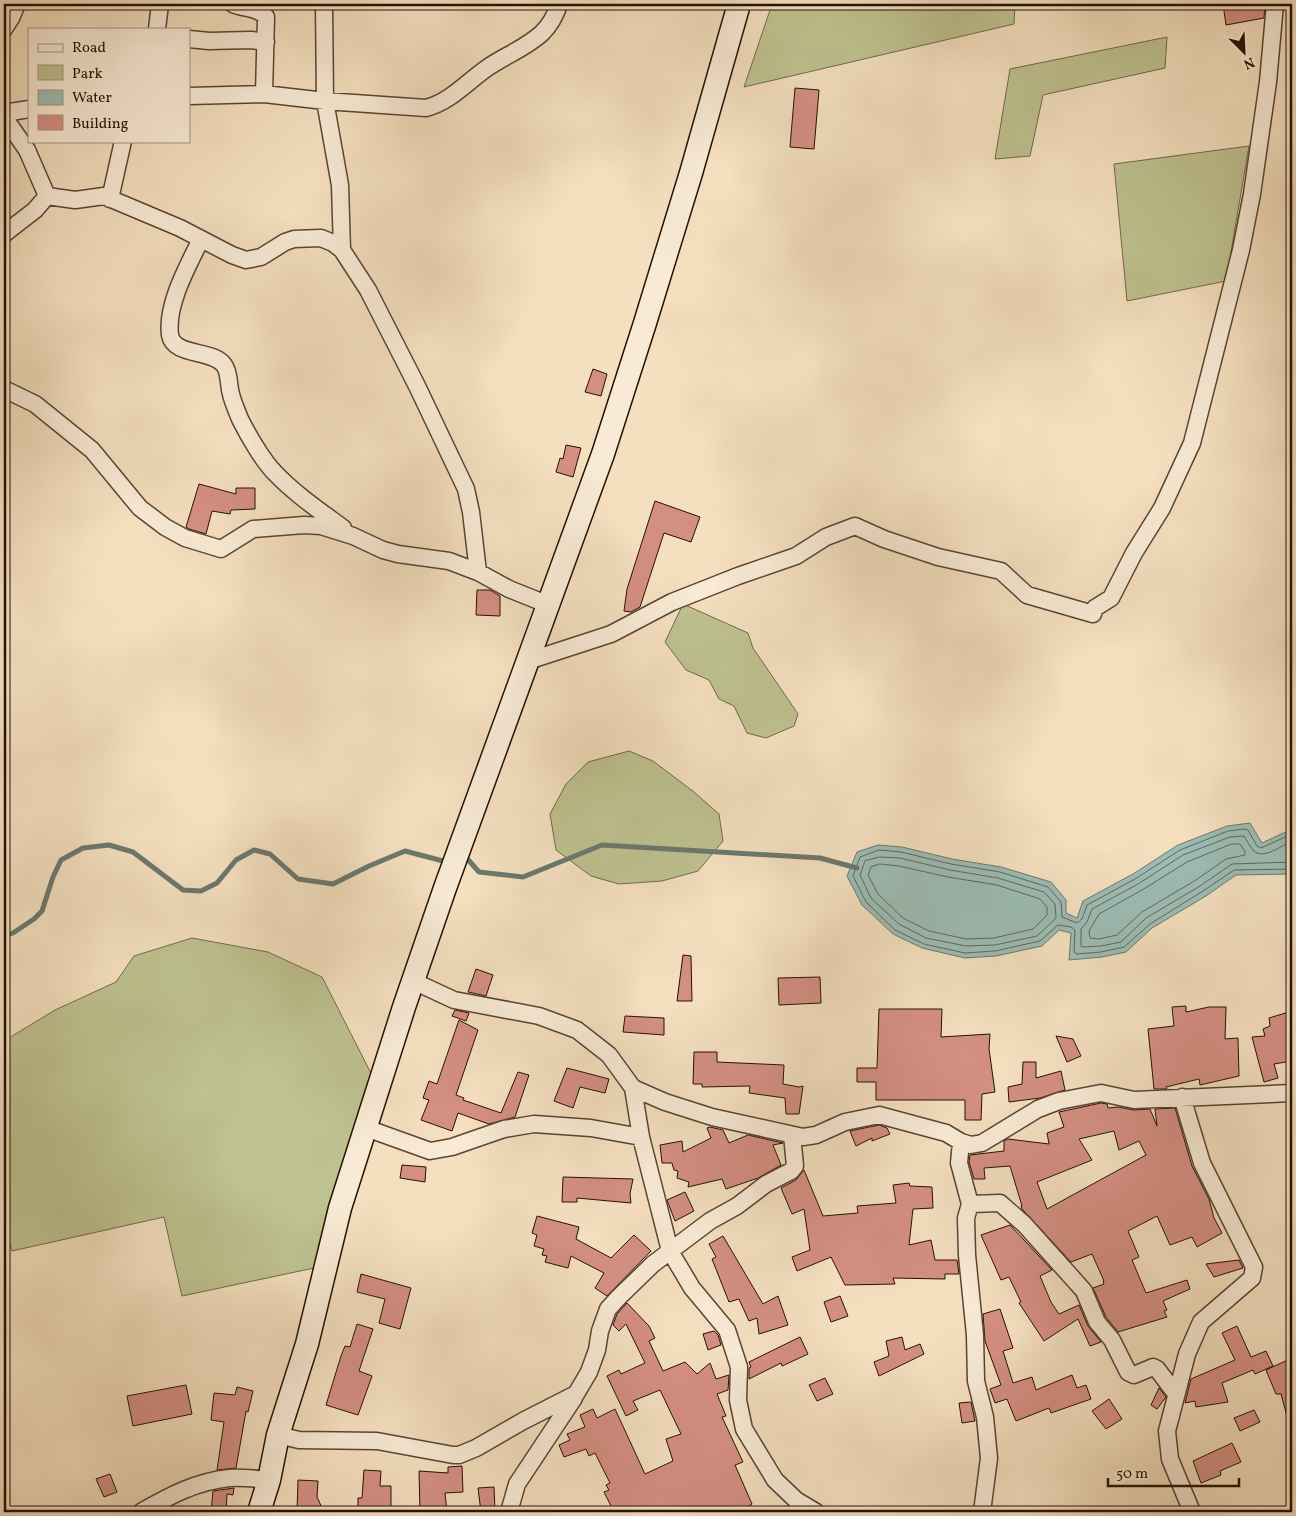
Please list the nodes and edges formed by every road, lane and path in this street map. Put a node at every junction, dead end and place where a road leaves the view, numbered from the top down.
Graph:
1 (17, 4) edge
2 (160, 4) edge
3 (233, 4) edge
4 (324, 4) edge
5 (559, 4) edge
6 (739, 4) edge
7 (1275, 4) edge
8 (157, 28) edge
9 (4, 29) edge
10 (190, 38) edge
11 (266, 42) junction
12 (264, 94) junction
13 (190, 96) edge
14 (326, 101) junction
15 (28, 109) edge
16 (4, 113) edge
17 (4, 117) edge
18 (123, 142) edge
19 (47, 196) junction
20 (110, 199) junction
21 (4, 234) edge
22 (201, 239) junction
23 (342, 250) junction
24 (4, 389) edge
25 (353, 536) junction
26 (478, 572) junction
27 (549, 605) junction
28 (528, 661) junction
29 (413, 981) junction
30 (633, 1088) junction
31 (1292, 1093) edge
32 (1182, 1097) junction
33 (366, 1128) junction
34 (792, 1135) junction
35 (641, 1137) junction
36 (961, 1142) junction
37 (970, 1204) junction
38 (670, 1251) junction
39 (576, 1394) junction
40 (1176, 1394) junction
41 (278, 1435) junction
42 (269, 1480) junction
43 (141, 1512) edge
44 (259, 1512) edge
45 (509, 1512) edge
46 (816, 1512) edge
47 (982, 1512) edge
48 (1192, 1512) edge

1 - 9 street
2 - 8 street
3 - 11 street
4 - 14 street
5 - 14 street
6 - 27 street
7 - 28 street
10 - 11 street
11 - 12 street
12 - 13 street
12 - 14 street
14 - 23 street
15 - 16 street
17 - 19 street
18 - 20 street
19 - 20 street
19 - 21 street
20 - 22 street
22 - 23 street
22 - 25 street
23 - 26 street
24 - 25 street
25 - 26 street
26 - 27 street
27 - 28 street
28 - 29 street
29 - 30 street
29 - 33 street
30 - 34 street
30 - 35 street
31 - 32 street
32 - 36 street
32 - 40 street
33 - 35 street
33 - 41 street
34 - 36 street
34 - 38 street
35 - 38 street
36 - 37 street
37 - 40 street
37 - 47 street
38 - 39 street
38 - 46 street
39 - 41 street
39 - 45 street
40 - 48 street
41 - 42 street
42 - 43 street
42 - 44 street

